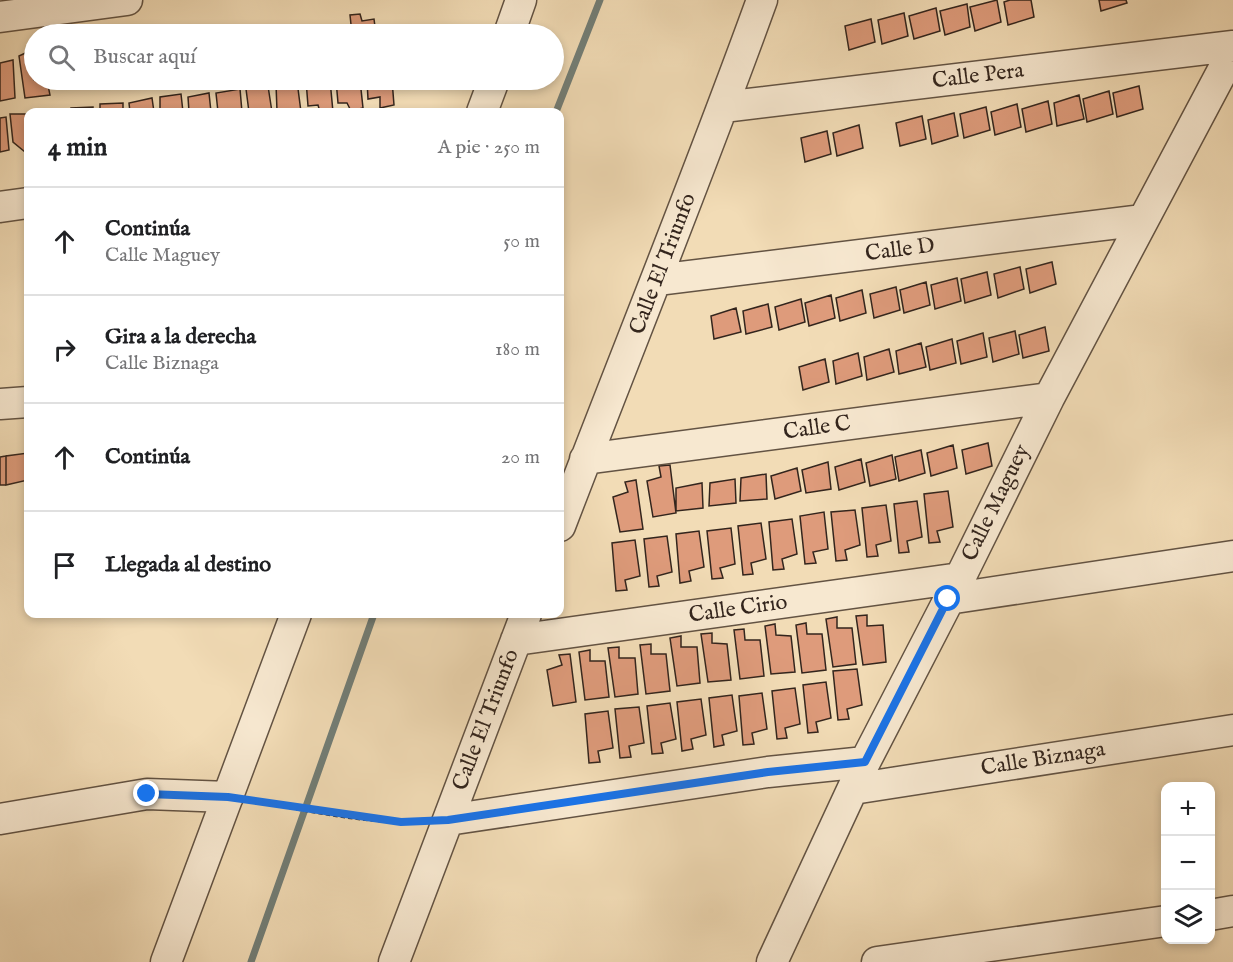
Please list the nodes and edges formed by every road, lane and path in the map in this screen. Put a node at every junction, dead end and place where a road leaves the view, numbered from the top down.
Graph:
1 (127, 0) edge
2 (521, 0) edge
3 (762, 0) edge
4 (0, 17) edge
5 (513, 24) edge
6 (1233, 46) edge
7 (1233, 51) edge
8 (490, 90) edge
9 (723, 107) junction
10 (484, 108) edge
11 (24, 204) edge
12 (0, 207) edge
13 (1143, 220) junction
14 (657, 280) junction
15 (1049, 398) junction
16 (24, 402) edge
17 (0, 404) edge
18 (585, 459) junction
19 (564, 515) edge
20 (1233, 556) edge
21 (954, 589) junction
22 (295, 618) edge
23 (521, 627) edge
24 (1233, 730) edge
25 (859, 776) junction
26 (228, 797) junction
27 (0, 819) edge
28 (448, 820) junction
29 (1233, 912) edge
30 (1215, 914) edge
31 (1161, 922) edge
32 (166, 962) edge
33 (394, 962) edge
34 (772, 962) edge
35 (877, 962) edge

1 - 4 street
2 - 5 street
3 - 9 street, Calle El Triunfo
6 - 9 street, Calle Pera
7 - 13 street, Calle Maguey
8 - 10 street
9 - 14 street, Calle El Triunfo
11 - 12 street
13 - 14 street, Calle D
13 - 15 street, Calle Maguey
14 - 18 street, Calle El Triunfo
15 - 18 street, Calle C
15 - 21 street, Calle Maguey
16 - 17 street
18 - 19 street, Calle El Triunfo
20 - 21 street, Calle Cirio
21 - 23 street, Calle Cirio
21 - 25 street, Calle Maguey
22 - 26 street
23 - 28 street, Calle El Triunfo
24 - 25 street, Calle Biznaga
25 - 28 street, Calle Biznaga
25 - 34 street, Calle Maguey
26 - 27 street
26 - 28 path
26 - 32 street
28 - 33 street, Calle El Triunfo
29 - 30 street
31 - 35 street

